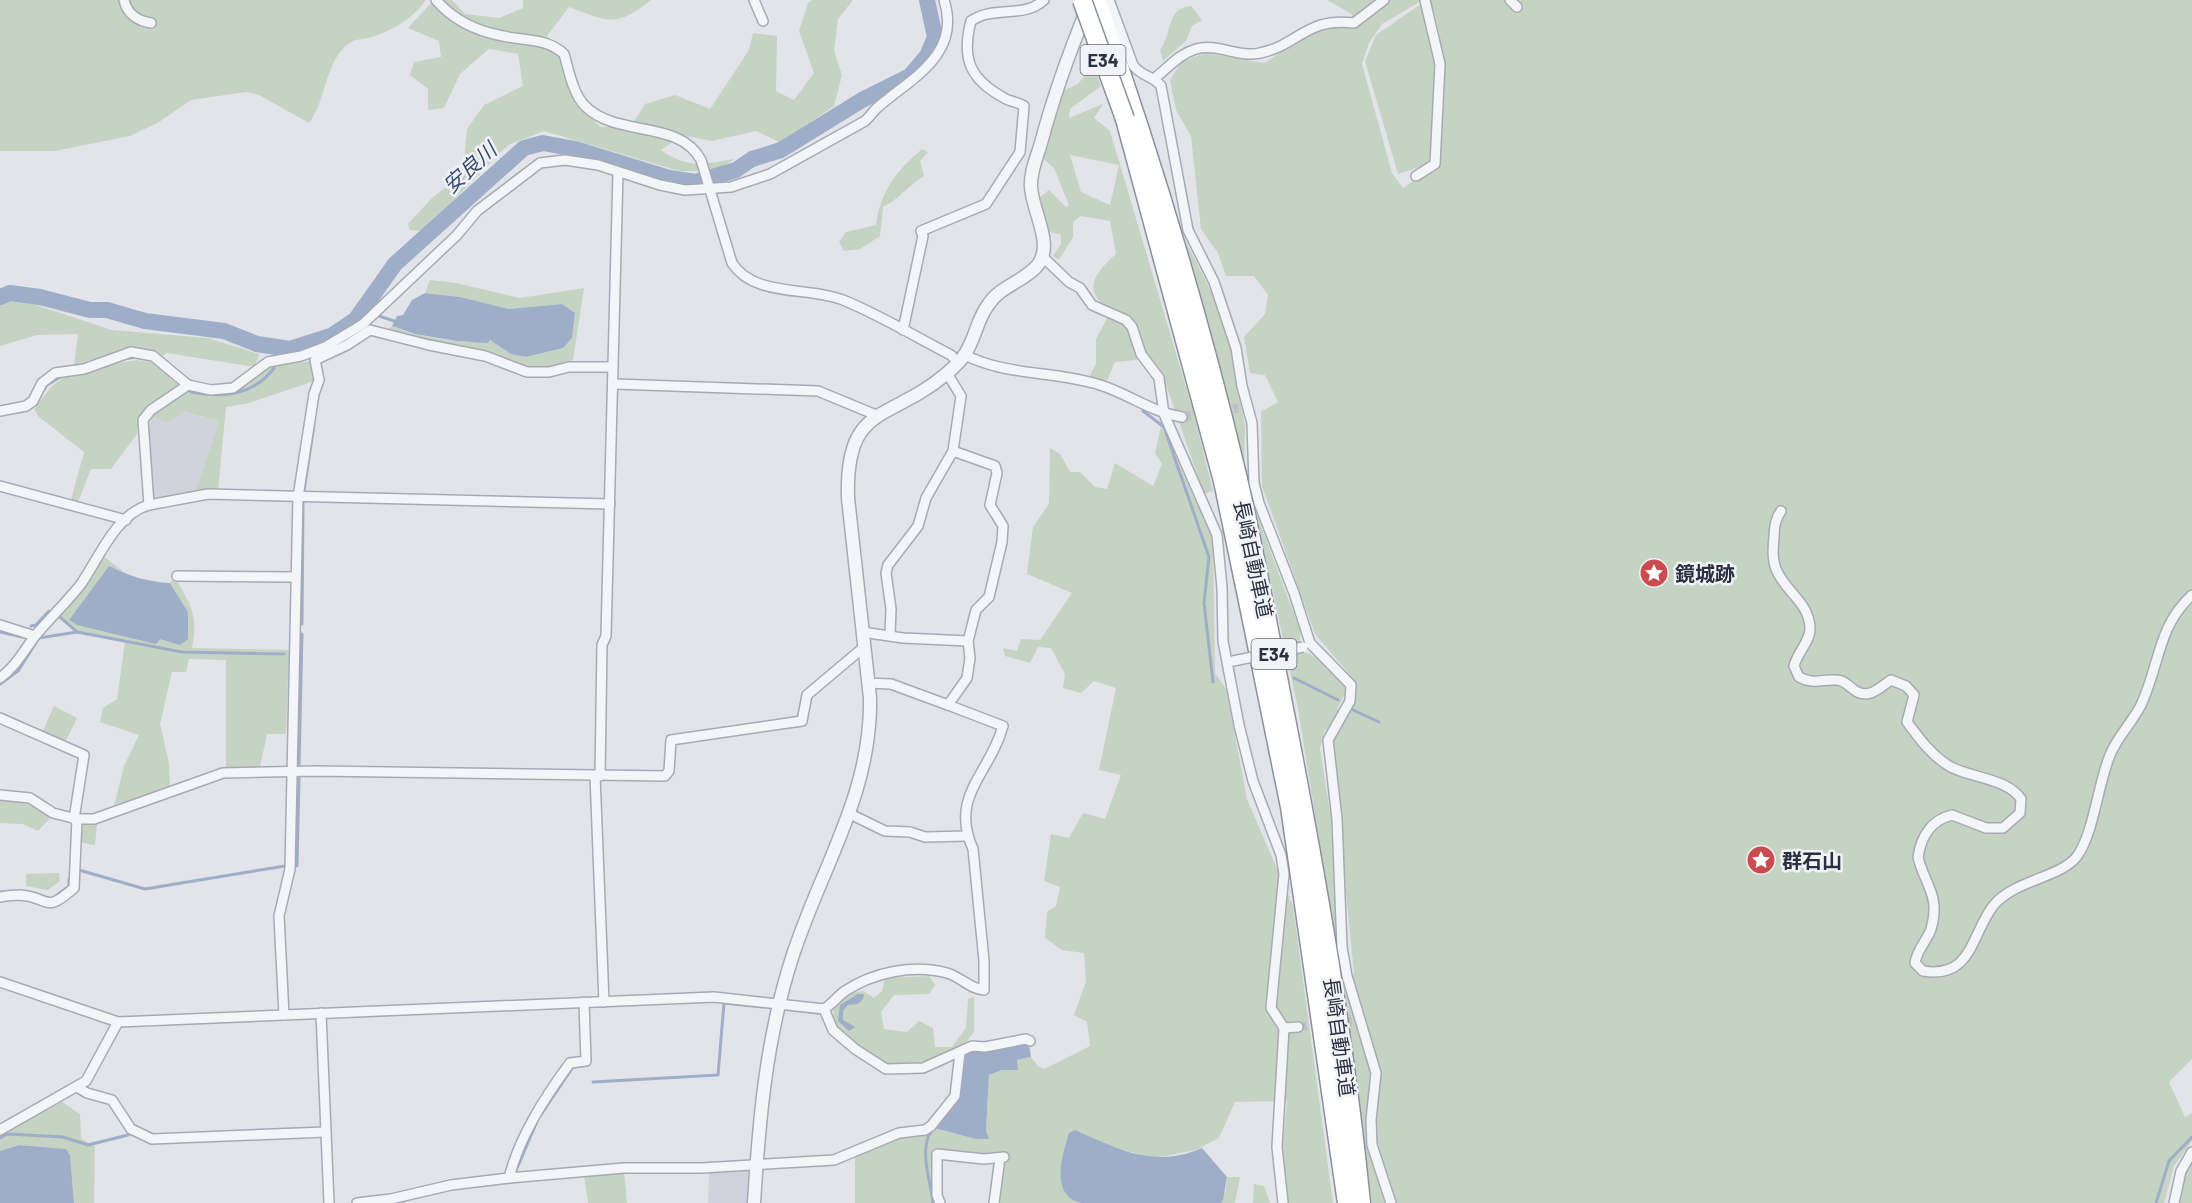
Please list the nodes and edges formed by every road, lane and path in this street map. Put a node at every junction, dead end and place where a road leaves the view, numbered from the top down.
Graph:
1 (124, 0) edge
2 (436, 0) edge
3 (754, 0) edge
4 (944, 0) edge
5 (1044, 0) edge
6 (1082, 0) edge
7 (1091, 0) edge
8 (1096, 0) edge
9 (1109, 0) edge
10 (1384, 0) edge
11 (1425, 0) edge
12 (1510, 0) edge
13 (1517, 7) dead end
14 (763, 21) dead end
15 (151, 23) dead end
16 (1155, 78) junction
17 (1131, 117) junction
18 (1020, 152) junction
19 (1036, 158) junction
20 (618, 172) junction
21 (1416, 176) dead end
22 (710, 190) junction
23 (1042, 257) junction
24 (903, 330) junction
25 (961, 359) junction
26 (613, 367) junction
27 (947, 373) junction
28 (615, 384) junction
29 (188, 385) junction
30 (0, 411) edge
31 (1164, 414) junction
32 (876, 415) junction
33 (1182, 417) tunnel mouth
34 (953, 451) junction
35 (0, 486) edge
36 (298, 497) junction
37 (610, 504) junction
38 (149, 505) junction
39 (1781, 511) dead end
40 (126, 520) junction
41 (177, 576) dead end
42 (296, 577) junction
43 (2192, 595) edge
44 (0, 625) edge
45 (862, 632) junction
46 (890, 635) junction
47 (35, 636) junction
48 (968, 641) junction
49 (1307, 645) junction
50 (864, 647) junction
51 (1230, 662) junction
52 (0, 678) edge
53 (868, 683) junction
54 (948, 705) junction
55 (0, 718) edge
56 (292, 771) junction
57 (598, 776) junction
58 (0, 795) edge
59 (850, 814) junction
60 (75, 819) junction
61 (967, 836) junction
62 (0, 897) edge
63 (0, 982) edge
64 (585, 1002) junction
65 (604, 1002) junction
66 (779, 1004) junction
67 (824, 1009) junction
68 (321, 1013) junction
69 (284, 1015) junction
70 (118, 1022) junction
71 (1298, 1027) tunnel mouth
72 (1284, 1028) junction
73 (1030, 1041) dead end
74 (960, 1053) junction
75 (77, 1087) junction
76 (0, 1130) edge
77 (325, 1132) junction
78 (2192, 1152) edge
79 (756, 1166) junction
80 (509, 1178) junction
81 (329, 1203) edge
82 (357, 1203) edge
83 (754, 1203) edge
84 (940, 1203) edge
85 (994, 1203) edge
86 (1283, 1203) edge
87 (1347, 1203) edge
88 (1361, 1203) edge
89 (1391, 1203) edge
90 (2174, 1203) edge

1 - 15 street
2 - 22 street
3 - 14 street
4 - 22 street
5 - 18 street
6 - 17 highway, 長崎自動車道 / E34, bridge
7 - 19 street
8 - 17 highway, 長崎自動車道 / E34
9 - 16 street
10 - 16 street
11 - 21 street
12 - 13 street
16 - 49 street
17 - 87 highway, 長崎自動車道 / E34
17 - 88 highway, 長崎自動車道 / E34
18 - 19 street
18 - 24 street
19 - 23 street
20 - 22 street
20 - 26 street
20 - 29 street
22 - 24 street
23 - 25 street
23 - 31 street
24 - 25 street
25 - 27 street
25 - 31 street
26 - 28 street
26 - 36 street
27 - 32 street
27 - 34 street
28 - 32 street
28 - 37 street
29 - 30 street
29 - 38 street
31 - 33 street
31 - 51 street
32 - 45 street
34 - 46 street
34 - 48 street
35 - 40 street
36 - 37 street
36 - 38 street
36 - 42 street
37 - 57 street
38 - 40 street
39 - 43 street
40 - 47 street
41 - 42 street
42 - 56 street
44 - 47 street
45 - 46 street
45 - 50 street
46 - 48 street
47 - 52 street
48 - 54 street
49 - 51 street, bridge
49 - 89 street
50 - 53 street
50 - 57 street
51 - 72 street
53 - 54 street
53 - 59 street
54 - 61 street
55 - 60 street
56 - 57 street
56 - 60 street
56 - 69 street
57 - 65 street
58 - 60 street
59 - 61 street
59 - 66 street
60 - 62 street
61 - 67 street
63 - 70 street
64 - 65 street
64 - 68 street
64 - 80 street
65 - 66 street
66 - 67 street
66 - 79 street
67 - 74 street
68 - 69 street
68 - 77 street
69 - 70 street
70 - 75 street
71 - 72 street
72 - 86 street
73 - 74 street
74 - 79 street
75 - 76 street
75 - 77 street
77 - 81 street
78 - 90 street
79 - 80 street
79 - 83 street
80 - 82 street
84 - 85 street

